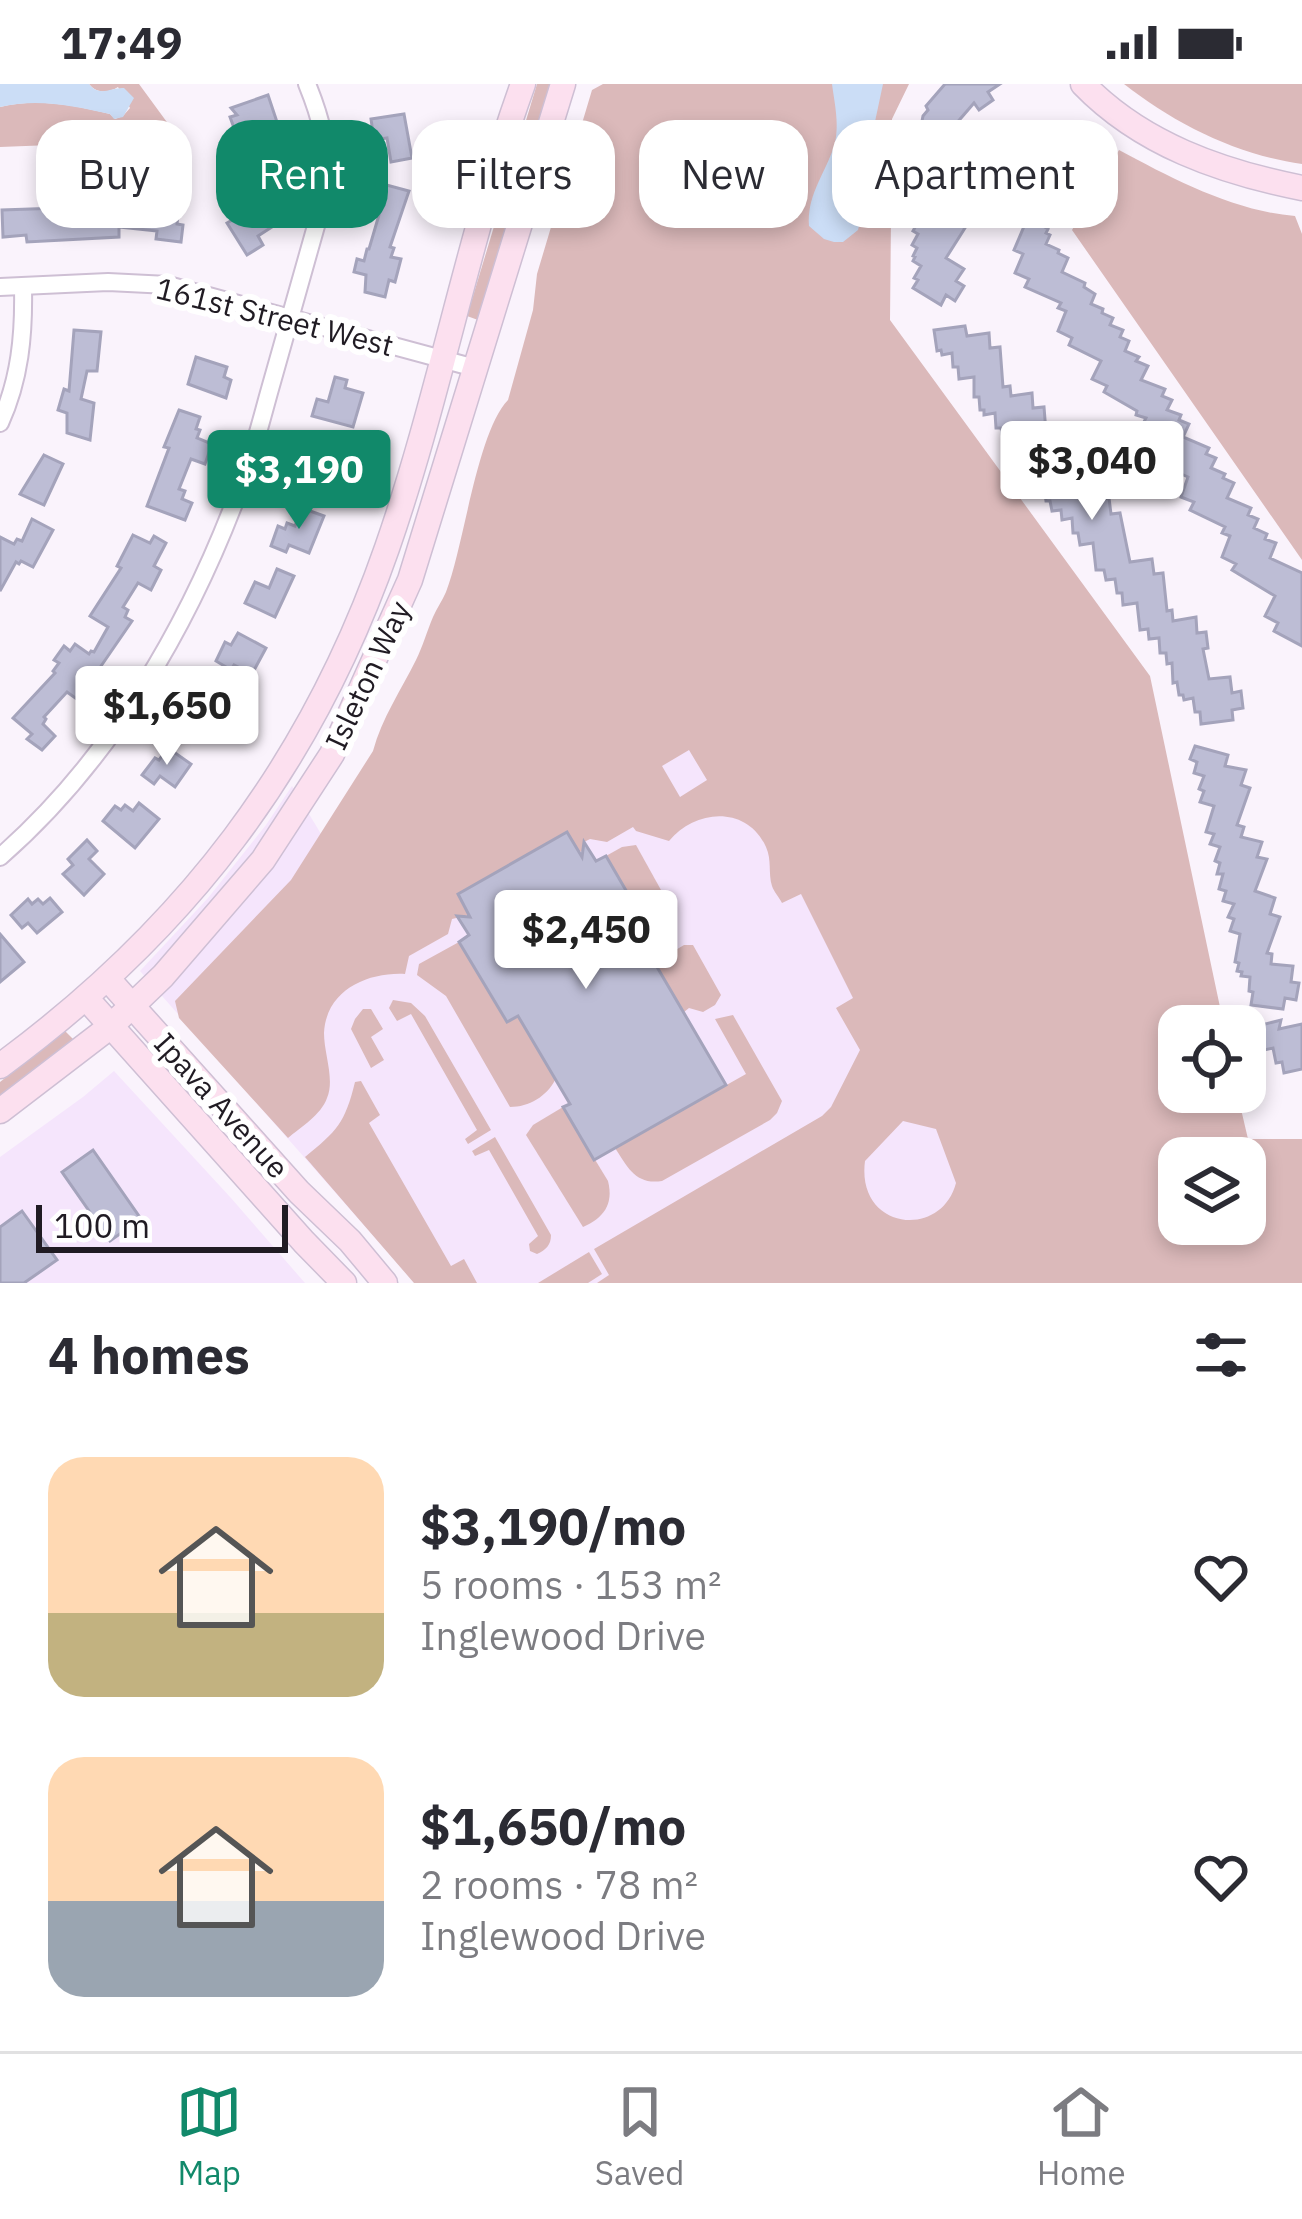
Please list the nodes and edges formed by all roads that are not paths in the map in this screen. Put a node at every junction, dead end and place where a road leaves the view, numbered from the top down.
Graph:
1 (307, 84) edge
2 (523, 84) edge
3 (563, 84) edge
4 (1083, 84) edge
5 (1302, 188) edge
6 (0, 287) edge
7 (23, 287) junction
8 (290, 319) junction
9 (441, 359) junction
10 (475, 368) junction
11 (0, 423) edge
12 (0, 857) edge
13 (108, 979) junction
14 (86, 998) junction
15 (133, 1006) junction
16 (111, 1026) junction
17 (0, 1066) edge
18 (0, 1111) edge
19 (344, 1283) edge
20 (386, 1283) edge

1 - 8 street
2 - 9 main road, Isleton Way
3 - 10 main road, Isleton Way
4 - 5 main road
6 - 7 street, 161st Street West
7 - 8 street, 161st Street West
7 - 11 street
8 - 9 street, 161st Street West
8 - 12 street
9 - 10 street, 161st Street West
9 - 13 main road, Isleton Way
10 - 15 main road, Isleton Way
13 - 14 main road, Isleton Way
13 - 15 main road, Ipava Avenue
14 - 16 main road, Ipava Avenue
14 - 17 main road, Isleton Way
15 - 16 main road, Isleton Way
15 - 20 main road, Ipava Avenue
16 - 18 main road, Isleton Way
16 - 19 main road, Ipava Avenue

